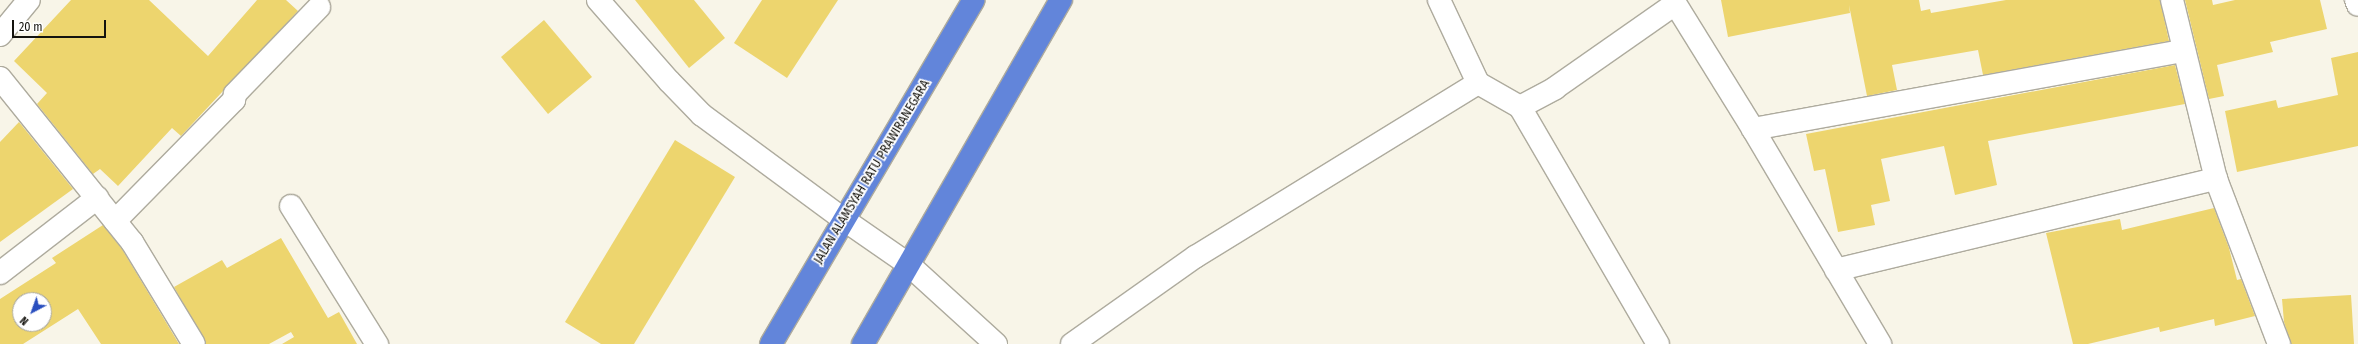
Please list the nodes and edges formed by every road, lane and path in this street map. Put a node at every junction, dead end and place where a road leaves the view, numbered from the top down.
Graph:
1 (29, 0) edge
2 (598, 0) edge
3 (974, 0) edge
4 (1061, 0) edge
5 (1438, 0) edge
6 (2172, 0) edge
7 (2356, 0) edge
8 (1674, 2) edge
9 (2358, 5) edge
10 (319, 7) dead end
11 (0, 34) edge
12 (2183, 51) junction
13 (1478, 83) junction
14 (3, 87) edge
15 (1520, 108) junction
16 (1753, 129) junction
17 (2216, 178) junction
18 (97, 198) junction
19 (291, 206) dead end
20 (842, 219) junction
21 (115, 221) junction
22 (908, 264) junction
23 (1836, 270) junction
24 (0, 272) edge
25 (194, 344) edge
26 (378, 344) edge
27 (770, 344) edge
28 (863, 344) edge
29 (996, 344) edge
30 (1072, 344) edge
31 (1658, 344) edge
32 (1880, 344) edge
33 (2279, 344) edge

1 - 11 street
2 - 20 street
3 - 20 highway, JALAN ALAMSYAH RATU PRAWIRANEGARA
4 - 22 highway
5 - 13 street
6 - 12 street
7 - 9 street
8 - 15 street
8 - 16 street
10 - 21 street
12 - 16 street
12 - 17 street
13 - 15 street
13 - 30 street
14 - 18 street
15 - 31 street
16 - 23 street
17 - 23 street
17 - 33 street
18 - 21 street
18 - 24 street
19 - 26 street
20 - 22 street
20 - 27 highway, JALAN ALAMSYAH RATU PRAWIRANEGARA
21 - 25 street
22 - 28 highway
22 - 29 street
23 - 32 street

